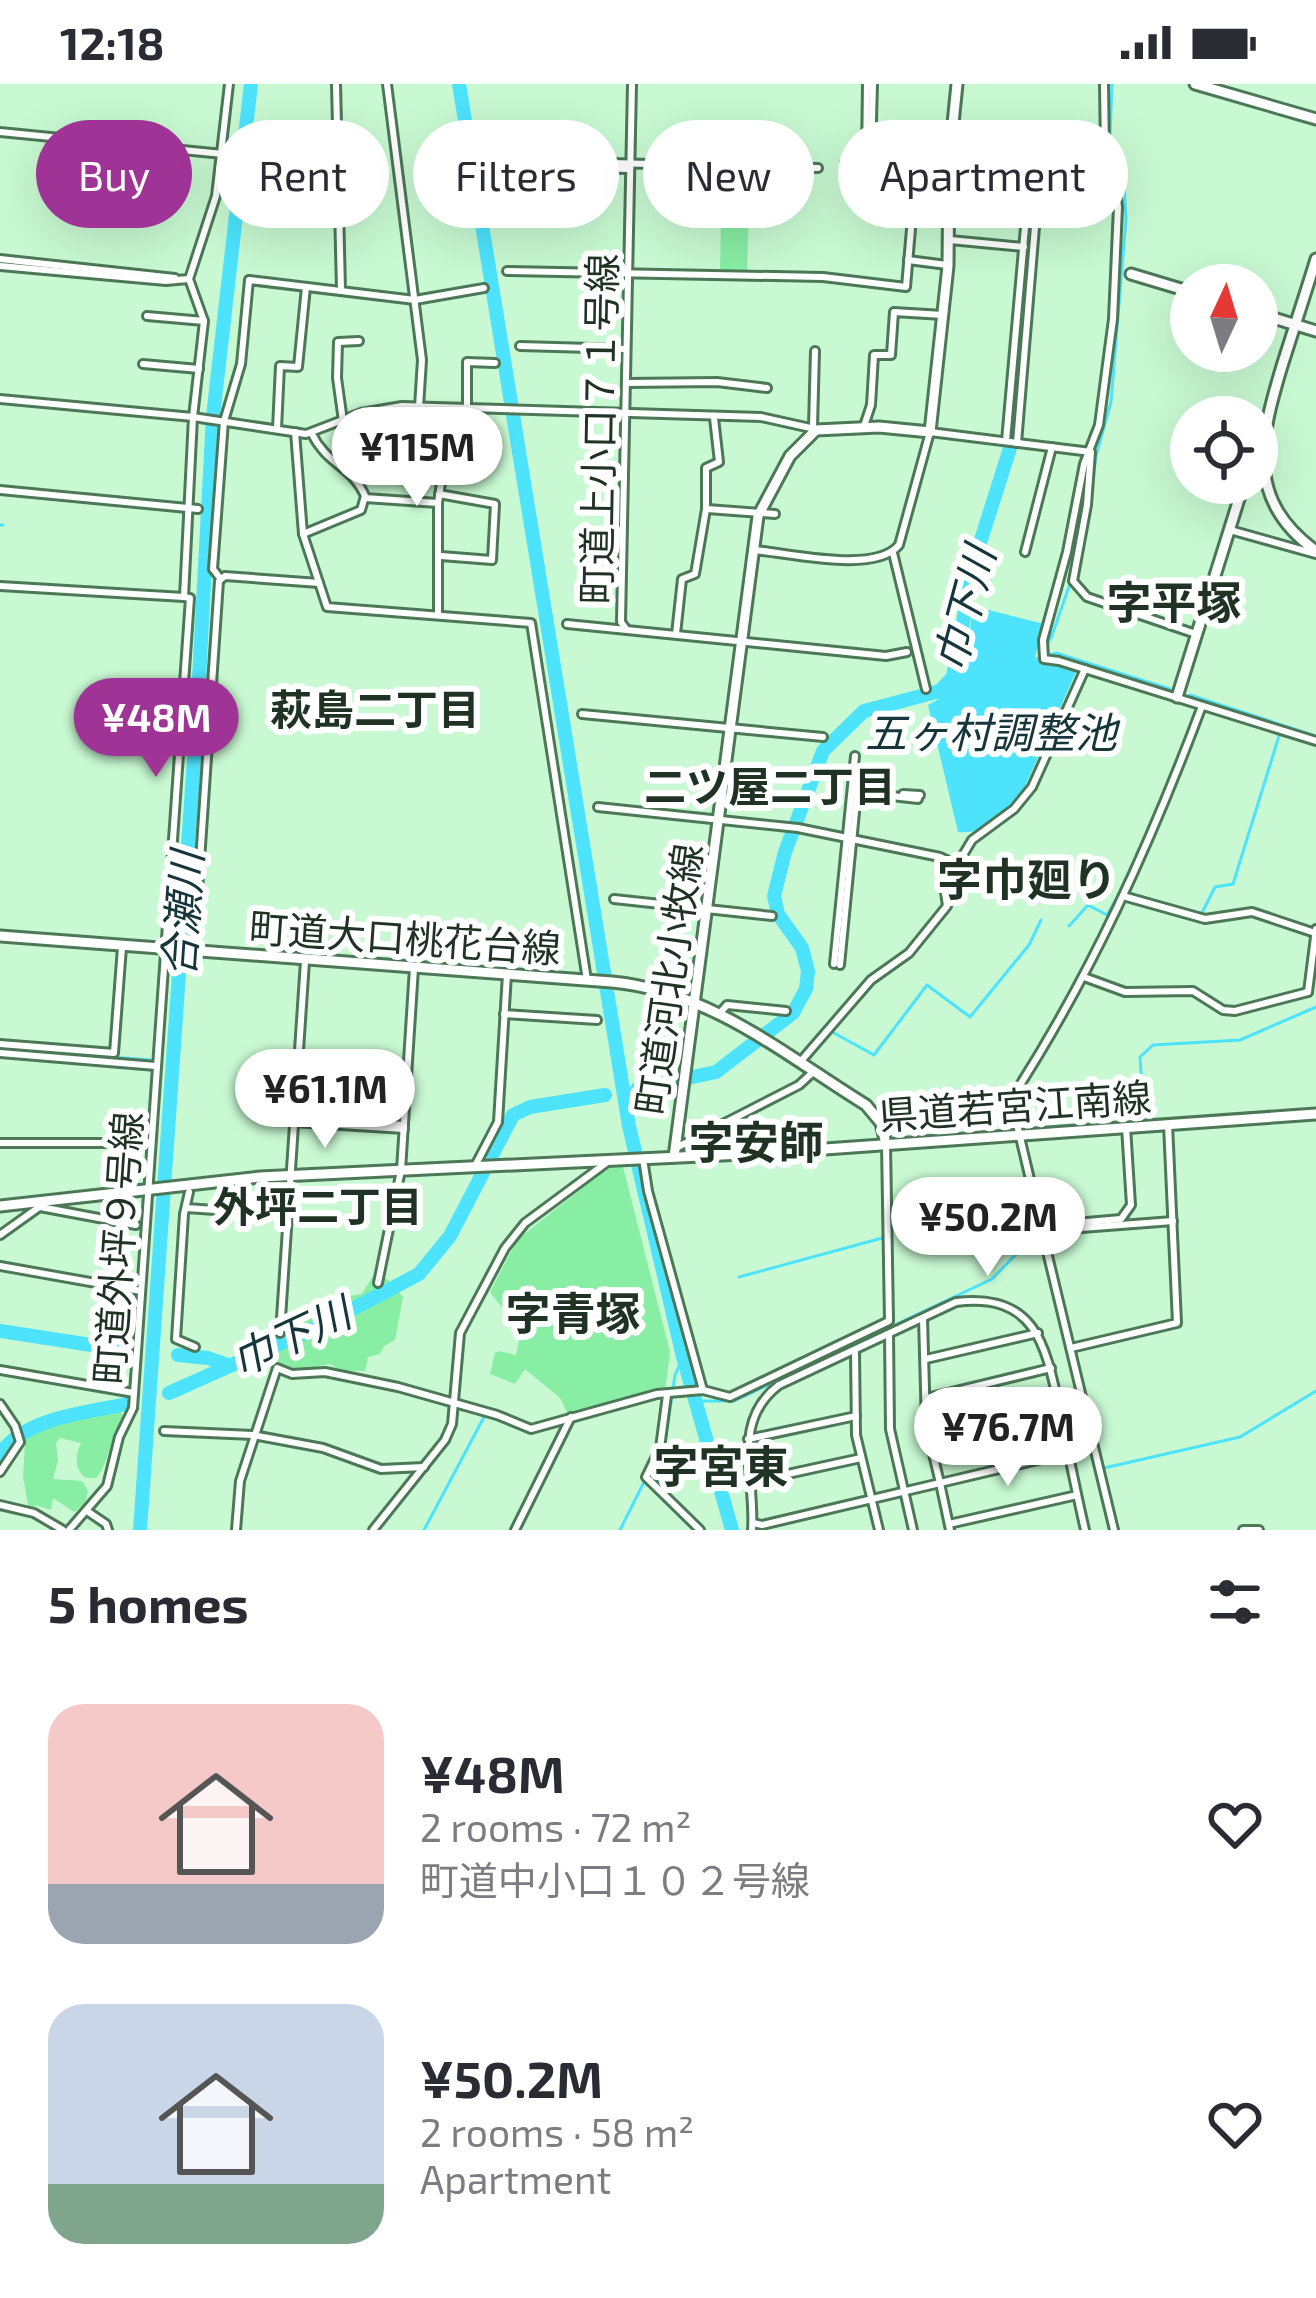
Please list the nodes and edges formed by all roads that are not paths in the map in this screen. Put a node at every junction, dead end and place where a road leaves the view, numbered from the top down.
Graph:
1 (229, 84) edge
2 (336, 84) edge
3 (387, 84) edge
4 (632, 84) edge
5 (870, 84) edge
6 (957, 84) edge
7 (1104, 84) edge
8 (1195, 84) edge
9 (1316, 119) edge
10 (226, 120) edge
11 (868, 120) edge
12 (871, 120) edge
13 (953, 120) edge
14 (1106, 120) edge
15 (0, 132) edge
16 (216, 153) edge
17 (619, 166) edge
18 (630, 166) junction
19 (818, 168) dead end
20 (216, 196) edge
21 (950, 228) edge
22 (1026, 228) edge
23 (1033, 228) edge
24 (1117, 228) edge
25 (911, 229) dead end
26 (950, 240) junction
27 (1024, 247) junction
28 (1316, 259) edge
29 (908, 260) junction
30 (0, 262) edge
31 (948, 266) junction
32 (507, 271) dead end
33 (628, 272) junction
34 (1131, 274) dead end
35 (185, 279) junction
36 (1170, 286) edge
37 (307, 287) junction
38 (484, 288) dead end
39 (341, 291) junction
40 (415, 300) junction
41 (943, 315) junction
42 (147, 316) dead end
43 (1278, 320) edge
44 (205, 321) junction
45 (1295, 325) junction
46 (1316, 332) edge
47 (359, 341) dead end
48 (520, 346) dead end
49 (626, 349) junction
50 (814, 351) dead end
51 (495, 363) dead end
52 (143, 364) dead end
53 (199, 368) junction
54 (626, 383) junction
55 (767, 388) dead end
56 (1274, 396) edge
57 (0, 399) edge
58 (419, 407) junction
59 (452, 409) junction
60 (467, 410) junction
61 (625, 412) junction
62 (193, 417) junction
63 (714, 418) junction
64 (222, 420) junction
65 (343, 421) junction
66 (864, 427) junction
67 (277, 429) junction
68 (814, 429) junction
69 (295, 432) junction
70 (930, 432) junction
71 (312, 434) junction
72 (1011, 442) junction
73 (1052, 447) junction
74 (1090, 452) junction
75 (0, 490) edge
76 (365, 498) junction
77 (439, 499) junction
78 (1238, 504) edge
79 (1275, 504) edge
80 (193, 509) junction
81 (706, 509) junction
82 (759, 514) junction
83 (775, 514) dead end
84 (1230, 530) junction
85 (303, 534) junction
86 (754, 550) junction
87 (1025, 552) dead end
88 (1316, 553) edge
89 (890, 554) junction
90 (441, 556) junction
91 (220, 578) junction
92 (320, 583) junction
93 (0, 586) edge
94 (184, 597) junction
95 (438, 614) junction
96 (567, 624) dead end
97 (626, 628) junction
98 (676, 634) junction
99 (1198, 634) junction
100 (742, 641) junction
101 (908, 652) dead end
102 (1085, 669) junction
103 (926, 689) dead end
104 (1178, 697) junction
105 (1202, 706) junction
106 (582, 714) dead end
107 (731, 728) junction
108 (824, 737) dead end
109 (1316, 741) edge
110 (855, 756) dead end
111 (852, 788) junction
112 (598, 807) dead end
113 (719, 819) junction
114 (849, 838) junction
115 (940, 857) junction
116 (1123, 896) junction
117 (614, 899) dead end
118 (708, 909) junction
119 (772, 916) dead end
120 (1315, 931) edge
121 (0, 936) edge
122 (122, 946) junction
123 (164, 950) junction
124 (193, 953) junction
125 (304, 961) junction
126 (837, 964) dead end
127 (414, 968) junction
128 (507, 974) junction
129 (1084, 977) junction
130 (592, 980) junction
131 (1308, 992) junction
132 (1316, 1000) edge
133 (696, 1001) junction
134 (786, 1011) dead end
135 (720, 1012) junction
136 (505, 1014) junction
137 (597, 1019) dead end
138 (0, 1049) edge
139 (799, 1064) junction
140 (156, 1066) junction
141 (812, 1073) junction
142 (1316, 1114) edge
143 (294, 1120) junction
144 (1168, 1124) junction
145 (404, 1127) junction
146 (1126, 1127) junction
147 (1020, 1134) junction
148 (0, 1143) edge
149 (151, 1144) junction
150 (886, 1144) junction
151 (675, 1153) junction
152 (643, 1159) junction
153 (609, 1160) junction
154 (476, 1166) junction
155 (401, 1170) junction
156 (290, 1175) junction
157 (148, 1188) junction
158 (190, 1192) dead end
159 (41, 1204) junction
160 (0, 1206) edge
161 (186, 1208) junction
162 (288, 1215) junction
163 (1173, 1221) junction
164 (136, 1225) dead end
165 (0, 1235) edge
166 (0, 1266) edge
167 (378, 1283) dead end
168 (141, 1291) junction
169 (923, 1318) junction
170 (889, 1322) junction
171 (889, 1333) junction
172 (1038, 1333) junction
173 (280, 1334) dead end
174 (195, 1347) dead end
175 (1071, 1348) junction
176 (855, 1349) junction
177 (926, 1359) junction
178 (1052, 1368) junction
179 (0, 1370) edge
180 (701, 1392) junction
181 (134, 1393) junction
182 (667, 1395) junction
183 (926, 1399) junction
184 (452, 1403) junction
185 (0, 1404) edge
186 (1059, 1410) junction
187 (856, 1416) junction
188 (571, 1418) junction
189 (164, 1431) dead end
190 (253, 1435) junction
191 (748, 1439) junction
192 (930, 1440) junction
193 (1094, 1447) junction
194 (1069, 1452) junction
195 (861, 1458) junction
196 (424, 1467) junction
197 (0, 1472) edge
198 (752, 1482) junction
199 (940, 1483) junction
200 (904, 1492) junction
201 (1077, 1495) junction
202 (872, 1500) junction
203 (0, 1505) edge
204 (87, 1511) junction
205 (752, 1526) edge
206 (950, 1527) edge
207 (376, 1529) edge
208 (66, 1530) edge
209 (108, 1530) edge
210 (236, 1530) edge
211 (515, 1530) edge
212 (700, 1530) edge
213 (879, 1530) edge
214 (913, 1530) edge
215 (1085, 1530) edge
216 (1114, 1530) edge
217 (1243, 1530) edge
218 (1259, 1530) edge

1 - 10 street
2 - 39 street
3 - 40 street
4 - 18 street, 町道上小口７１号線
5 - 11 street
5 - 12 street
6 - 13 street
7 - 14 street
8 - 9 street
15 - 16 street
17 - 18 street
18 - 19 street
18 - 33 street, 町道上小口７１号線
20 - 35 street
21 - 26 street
22 - 27 street
23 - 72 street
24 - 74 street
25 - 29 street
26 - 27 street
26 - 31 street
27 - 72 street
28 - 45 street
29 - 31 street
29 - 33 street
30 - 35 street
31 - 41 street
32 - 33 street
33 - 49 street, 町道上小口７１号線
34 - 36 street
35 - 44 street
37 - 39 street
37 - 64 street
37 - 67 street
38 - 40 street
39 - 40 street
40 - 58 street
41 - 66 street
41 - 70 street
42 - 44 street
43 - 45 street
44 - 53 street, 町道外坪９号線
45 - 46 street
45 - 56 street
47 - 65 street
48 - 49 street
49 - 54 street, 町道上小口７１号線
50 - 68 street
51 - 60 street
52 - 53 street
53 - 62 street, 町道外坪９号線
54 - 55 street
54 - 61 street, 町道上小口７１号線
57 - 62 street
58 - 59 street
58 - 65 street
59 - 60 street
59 - 77 street
60 - 61 street
61 - 63 street
61 - 97 street, 町道上小口７１号線
62 - 64 street
62 - 80 street, 町道外坪９号線
63 - 68 street
63 - 81 street
64 - 67 street
64 - 91 street
65 - 71 street
66 - 68 street
66 - 70 street
67 - 69 street
68 - 82 street, 町道河北小牧線
69 - 71 street
69 - 85 street
70 - 72 street
70 - 89 street
71 - 76 street
72 - 73 street
73 - 74 street
73 - 87 street
74 - 99 street
74 - 102 street
75 - 80 street
76 - 77 street
76 - 85 street
77 - 90 street
77 - 90 street
78 - 84 street
79 - 88 street
80 - 94 street, 町道外坪９号線
81 - 82 street
81 - 98 street
82 - 83 street
82 - 86 street, 町道河北小牧線
84 - 88 street
84 - 99 street
85 - 92 street
86 - 89 street
86 - 100 street, 町道河北小牧線
89 - 103 street
90 - 95 street
91 - 92 street
91 - 124 street
92 - 95 street
93 - 94 street
94 - 123 street, 町道外坪９号線
95 - 130 street
96 - 97 street
97 - 98 street
98 - 100 street
99 - 104 street
100 - 101 street
100 - 107 street, 町道河北小牧線
102 - 104 street
102 - 115 street
104 - 105 street
105 - 109 street
105 - 116 street
106 - 107 street
107 - 108 street
107 - 113 street, 町道河北小牧線
110 - 111 street
111 - 114 street
111 - 114 street
112 - 113 street
113 - 114 street
113 - 118 street, 町道河北小牧線
114 - 115 street
114 - 126 street
115 - 139 street
116 - 120 street
116 - 129 street
117 - 118 street
118 - 119 street
118 - 133 street, 町道河北小牧線
120 - 131 street
121 - 122 street, 町道大口桃花台線
122 - 123 street, 町道大口桃花台線
122 - 138 street
123 - 124 street, 町道大口桃花台線
123 - 140 street, 町道外坪９号線
124 - 125 street, 町道大口桃花台線
125 - 127 street, 町道大口桃花台線
125 - 143 street
127 - 128 street, 町道大口桃花台線
127 - 145 street
128 - 130 street, 町道大口桃花台線
128 - 136 street
129 - 131 street
129 - 147 street
130 - 133 street, 町道大口桃花台線
131 - 132 street
133 - 135 street, 町道大口桃花台線
133 - 151 street, 町道河北小牧線
134 - 135 street
135 - 139 street, 町道大口桃花台線
136 - 137 street
136 - 154 street
138 - 140 street
139 - 141 street, 町道大口桃花台線
140 - 149 street, 町道外坪９号線
141 - 150 street, 町道大口桃花台線
141 - 151 street
142 - 144 street, 県道若宮江南線
143 - 145 street
143 - 156 street
144 - 146 street, 県道若宮江南線
144 - 163 street
145 - 155 street
146 - 147 street, 県道若宮江南線
146 - 147 street
147 - 150 street, 県道若宮江南線
148 - 149 street
149 - 157 street, 町道外坪９号線
150 - 151 street, 県道若宮江南線
150 - 170 street
151 - 152 street, 県道若宮江南線
152 - 153 street, 県道若宮江南線
152 - 180 street
153 - 154 street, 県道若宮江南線
153 - 184 street
154 - 155 street, 県道若宮江南線
155 - 156 street, 県道若宮江南線
155 - 167 street
156 - 157 street, 県道若宮江南線
156 - 162 street
157 - 159 street, 県道若宮江南線
157 - 168 street, 町道外坪９号線
158 - 161 street
159 - 160 street, 県道若宮江南線
159 - 164 street
159 - 165 street
161 - 162 street
161 - 174 street
162 - 173 street
163 - 175 street
163 - 175 street
166 - 168 street
168 - 181 street, 町道外坪９号線
169 - 171 street
169 - 172 street
169 - 177 street
170 - 171 street
170 - 180 street
171 - 176 street
171 - 200 street
172 - 177 street
172 - 178 street
175 - 193 street
176 - 187 street
176 - 191 street
177 - 183 street
178 - 183 street
178 - 186 street
179 - 181 street
180 - 182 street
181 - 204 street, 町道外坪９号線
182 - 188 street
182 - 212 street
183 - 192 street
184 - 188 street
184 - 190 street
184 - 196 street
185 - 197 street
186 - 192 street
186 - 194 street
187 - 191 street
187 - 195 street
188 - 211 street
189 - 190 street
190 - 196 street
190 - 210 street
191 - 198 street
192 - 199 street
193 - 194 street
193 - 216 street
194 - 199 street
194 - 201 street
195 - 198 street
195 - 202 street
196 - 207 street
198 - 205 street
199 - 200 street
199 - 206 street
200 - 202 street
200 - 214 street
201 - 206 street
201 - 215 street
202 - 205 street
202 - 213 street
203 - 208 street
204 - 208 street, 町道外坪９号線
204 - 209 street
217 - 218 street

